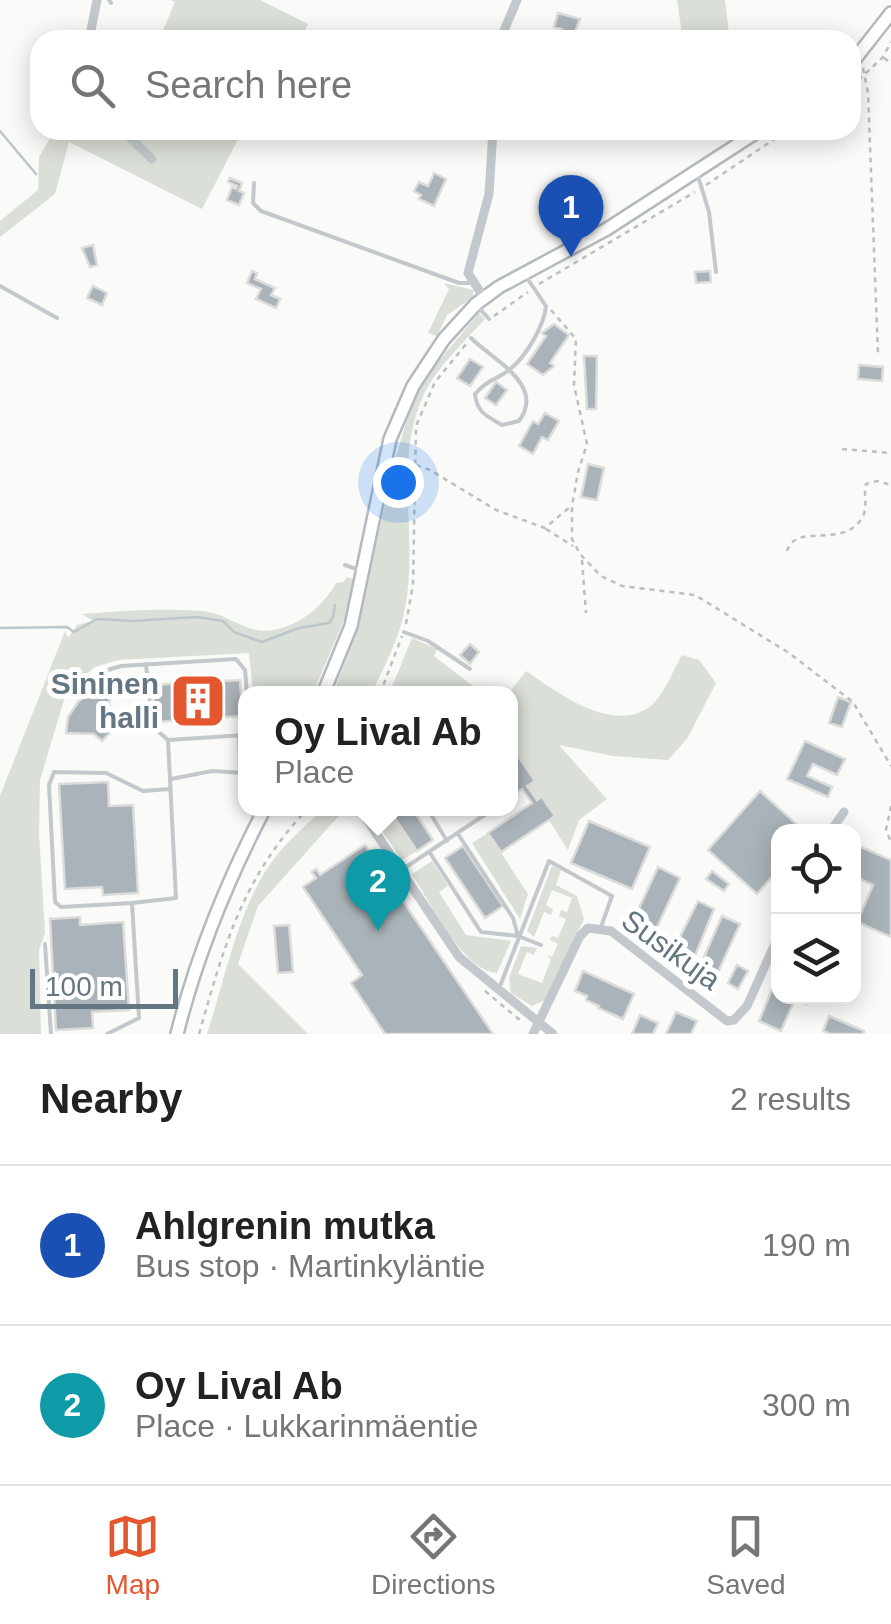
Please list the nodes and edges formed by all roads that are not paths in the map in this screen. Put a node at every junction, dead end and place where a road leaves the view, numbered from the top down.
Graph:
1 (97, 0) edge
2 (518, 0) edge
3 (891, 13) edge
4 (91, 30) edge
5 (504, 30) edge
6 (861, 52) edge
7 (132, 140) edge
8 (492, 140) edge
9 (745, 140) edge
10 (152, 159) dead end
11 (697, 172) junction
12 (254, 183) dead end
13 (524, 272) junction
14 (716, 272) dead end
15 (472, 282) junction
16 (0, 286) edge
17 (480, 301) junction
18 (58, 318) dead end
19 (489, 319) road end
20 (471, 338) road end
21 (509, 371) junction
22 (344, 565) dead end
23 (364, 572) junction
24 (404, 632) road end
25 (146, 664) junction
26 (470, 669) dead end
27 (246, 686) edge
28 (327, 686) edge
29 (72, 696) dead end
30 (238, 736) edge
31 (168, 740) junction
32 (238, 773) edge
33 (171, 779) junction
34 (171, 789) junction
35 (844, 812) dead end
36 (261, 816) edge
37 (364, 816) edge
38 (432, 816) edge
39 (484, 816) edge
40 (836, 824) edge
41 (458, 834) junction
42 (447, 841) junction
43 (430, 853) junction
44 (400, 870) junction
45 (132, 903) junction
46 (600, 928) junction
47 (518, 936) junction
48 (45, 944) dead end
49 (541, 945) dead end
50 (771, 953) edge
51 (498, 990) junction
52 (539, 1023) junction
53 (51, 1034) edge
54 (107, 1034) edge
55 (176, 1034) edge
56 (533, 1034) edge
57 (554, 1034) edge

1 - 4 street
2 - 5 street
3 - 6 street
7 - 10 street
8 - 15 street
9 - 11 street
11 - 13 street
11 - 14 lane
12 - 15 lane
13 - 17 street
13 - 21 lane
15 - 17 street
16 - 18 lane
17 - 19 lane
17 - 23 street
20 - 21 lane
21 - 21 lane
22 - 23 lane
23 - 28 street
24 - 26 lane
25 - 27 lane
25 - 29 lane
25 - 31 lane
30 - 31 lane
31 - 33 lane
32 - 33 lane
33 - 34 lane
34 - 45 lane
34 - 45 lane
35 - 40 street
36 - 55 street
37 - 44 street
38 - 42 lane
39 - 41 lane
41 - 42 lane
41 - 47 lane
42 - 43 lane
43 - 44 lane
43 - 47 lane
44 - 51 street
45 - 54 lane
46 - 47 lane
46 - 50 street, Susikuja
46 - 52 street, Susikuja
47 - 49 lane
47 - 51 lane
48 - 53 lane
51 - 52 street
52 - 56 street, Susikuja
52 - 57 street

